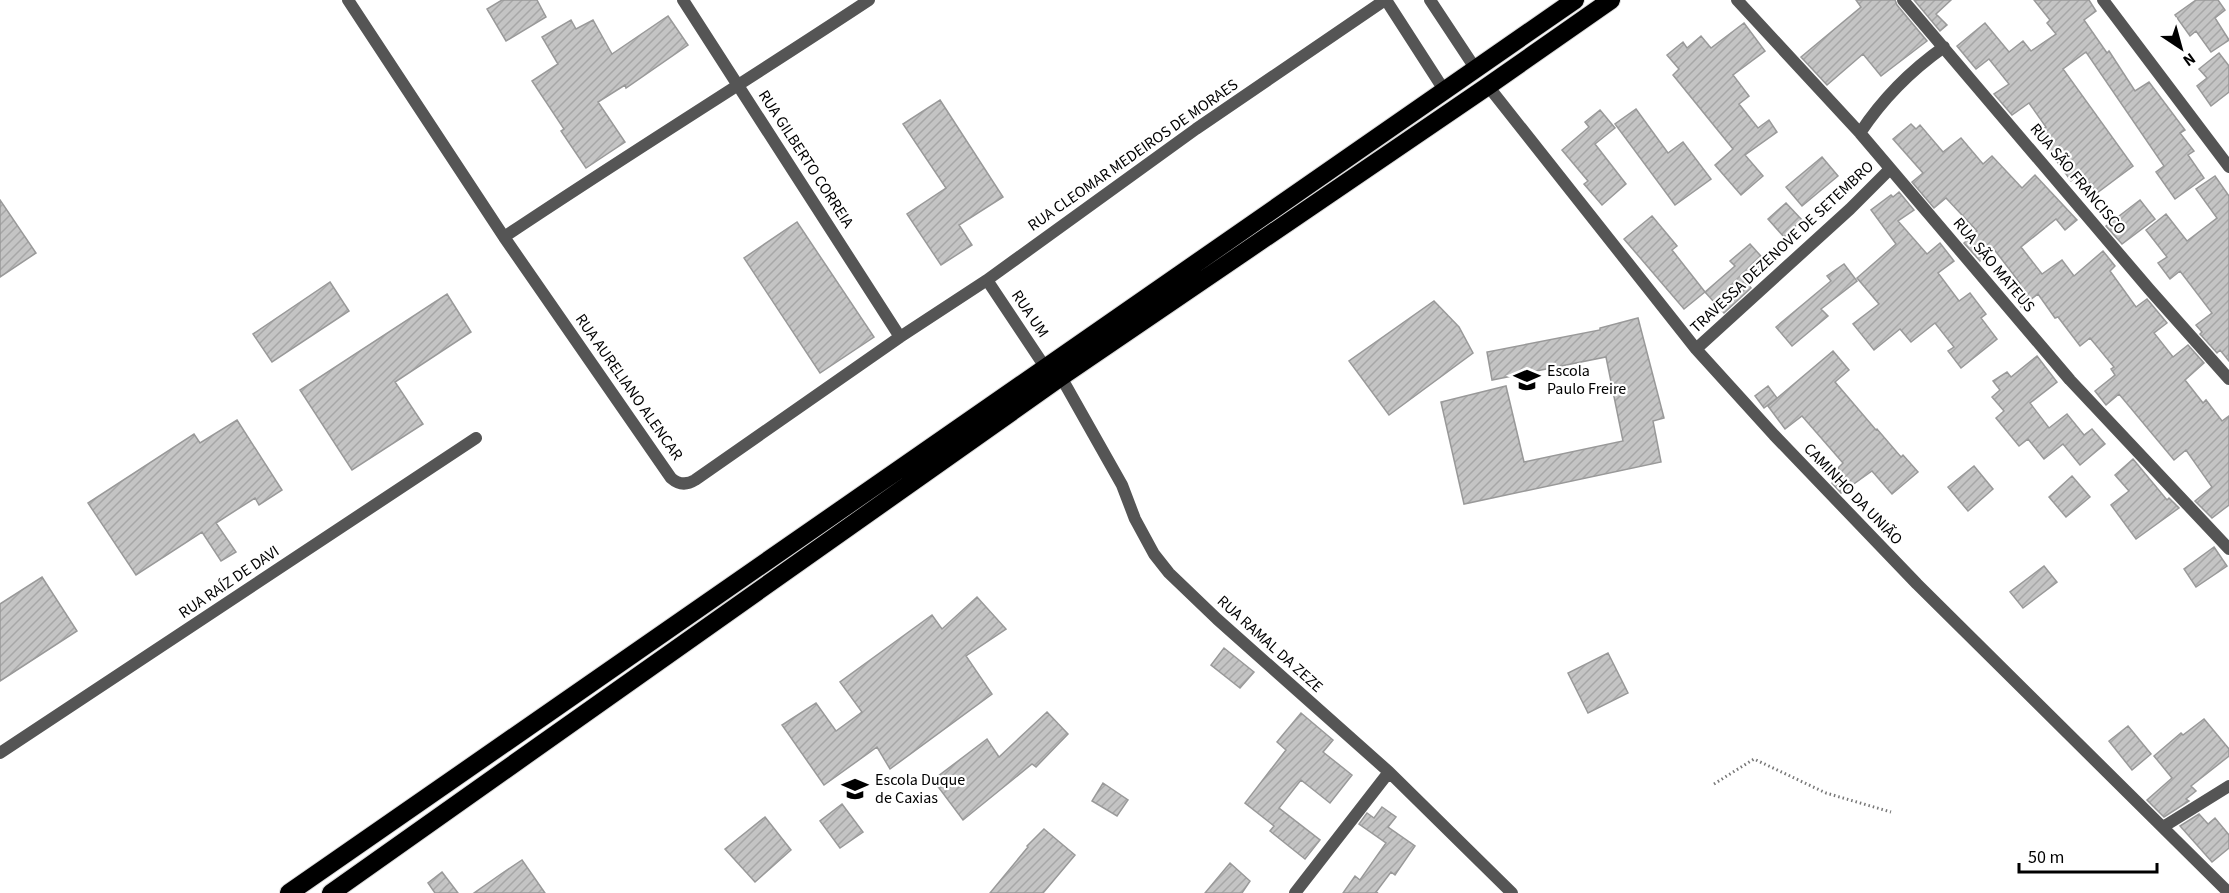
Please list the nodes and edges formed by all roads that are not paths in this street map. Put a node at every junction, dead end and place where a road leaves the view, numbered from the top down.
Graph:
1 (348, 0) edge
2 (683, 0) edge
3 (869, 0) edge
4 (1386, 0) edge
5 (1430, 0) edge
6 (1575, 0) edge
7 (1611, 0) edge
8 (1737, 0) edge
9 (1902, 0) edge
10 (2103, 0) edge
11 (1944, 47) junction
12 (1476, 68) junction
13 (739, 86) junction
14 (1488, 86) junction
15 (1444, 90) junction
16 (1860, 133) junction
17 (2229, 167) edge
18 (1890, 169) junction
19 (504, 237) junction
20 (987, 280) junction
21 (900, 337) junction
22 (1696, 348) junction
23 (1045, 367) junction
24 (1061, 377) junction
25 (2229, 379) edge
26 (476, 438) dead end
27 (2229, 549) edge
28 (0, 753) edge
29 (1389, 772) junction
30 (2229, 786) edge
31 (2163, 827) junction
32 (289, 893) edge
33 (331, 893) edge
34 (1295, 893) edge
35 (1512, 893) edge
36 (2229, 893) edge

1 - 19 street, RUA AURELIANO ALENCAR
2 - 13 street, RUA GILBERTO CORREIA
3 - 13 street
4 - 15 street
4 - 20 street, RUA CLEOMAR MEDEIROS DE MORAES
5 - 12 street
6 - 12 highway
7 - 14 highway
8 - 16 street, RUA SÃO MATEUS
9 - 11 street, RUA SÃO FRANCISCO
10 - 17 street
11 - 16 street
11 - 25 street, RUA SÃO FRANCISCO
12 - 15 highway
13 - 19 street
13 - 21 street, RUA GILBERTO CORREIA
14 - 22 street, CAMINHO DA UNIÃO
14 - 24 highway
15 - 23 highway
16 - 18 street, RUA SÃO MATEUS
18 - 22 street, TRAVESSA DEZENOVE DE SETEMBRO
18 - 27 street, RUA SÃO MATEUS
19 - 21 street, RUA AURELIANO ALENCAR
20 - 21 street, RUA CLEOMAR MEDEIROS DE MORAES
20 - 23 street, RUA UM
22 - 31 street, CAMINHO DA UNIÃO
23 - 32 highway
24 - 29 street, RUA RAMAL DA ZEZE
24 - 33 highway
26 - 28 street, RUA RAÍZ DE DAVI
29 - 34 street
29 - 35 street, RUA RAMAL DA ZEZE
30 - 31 street
31 - 36 street, CAMINHO DA UNIÃO

